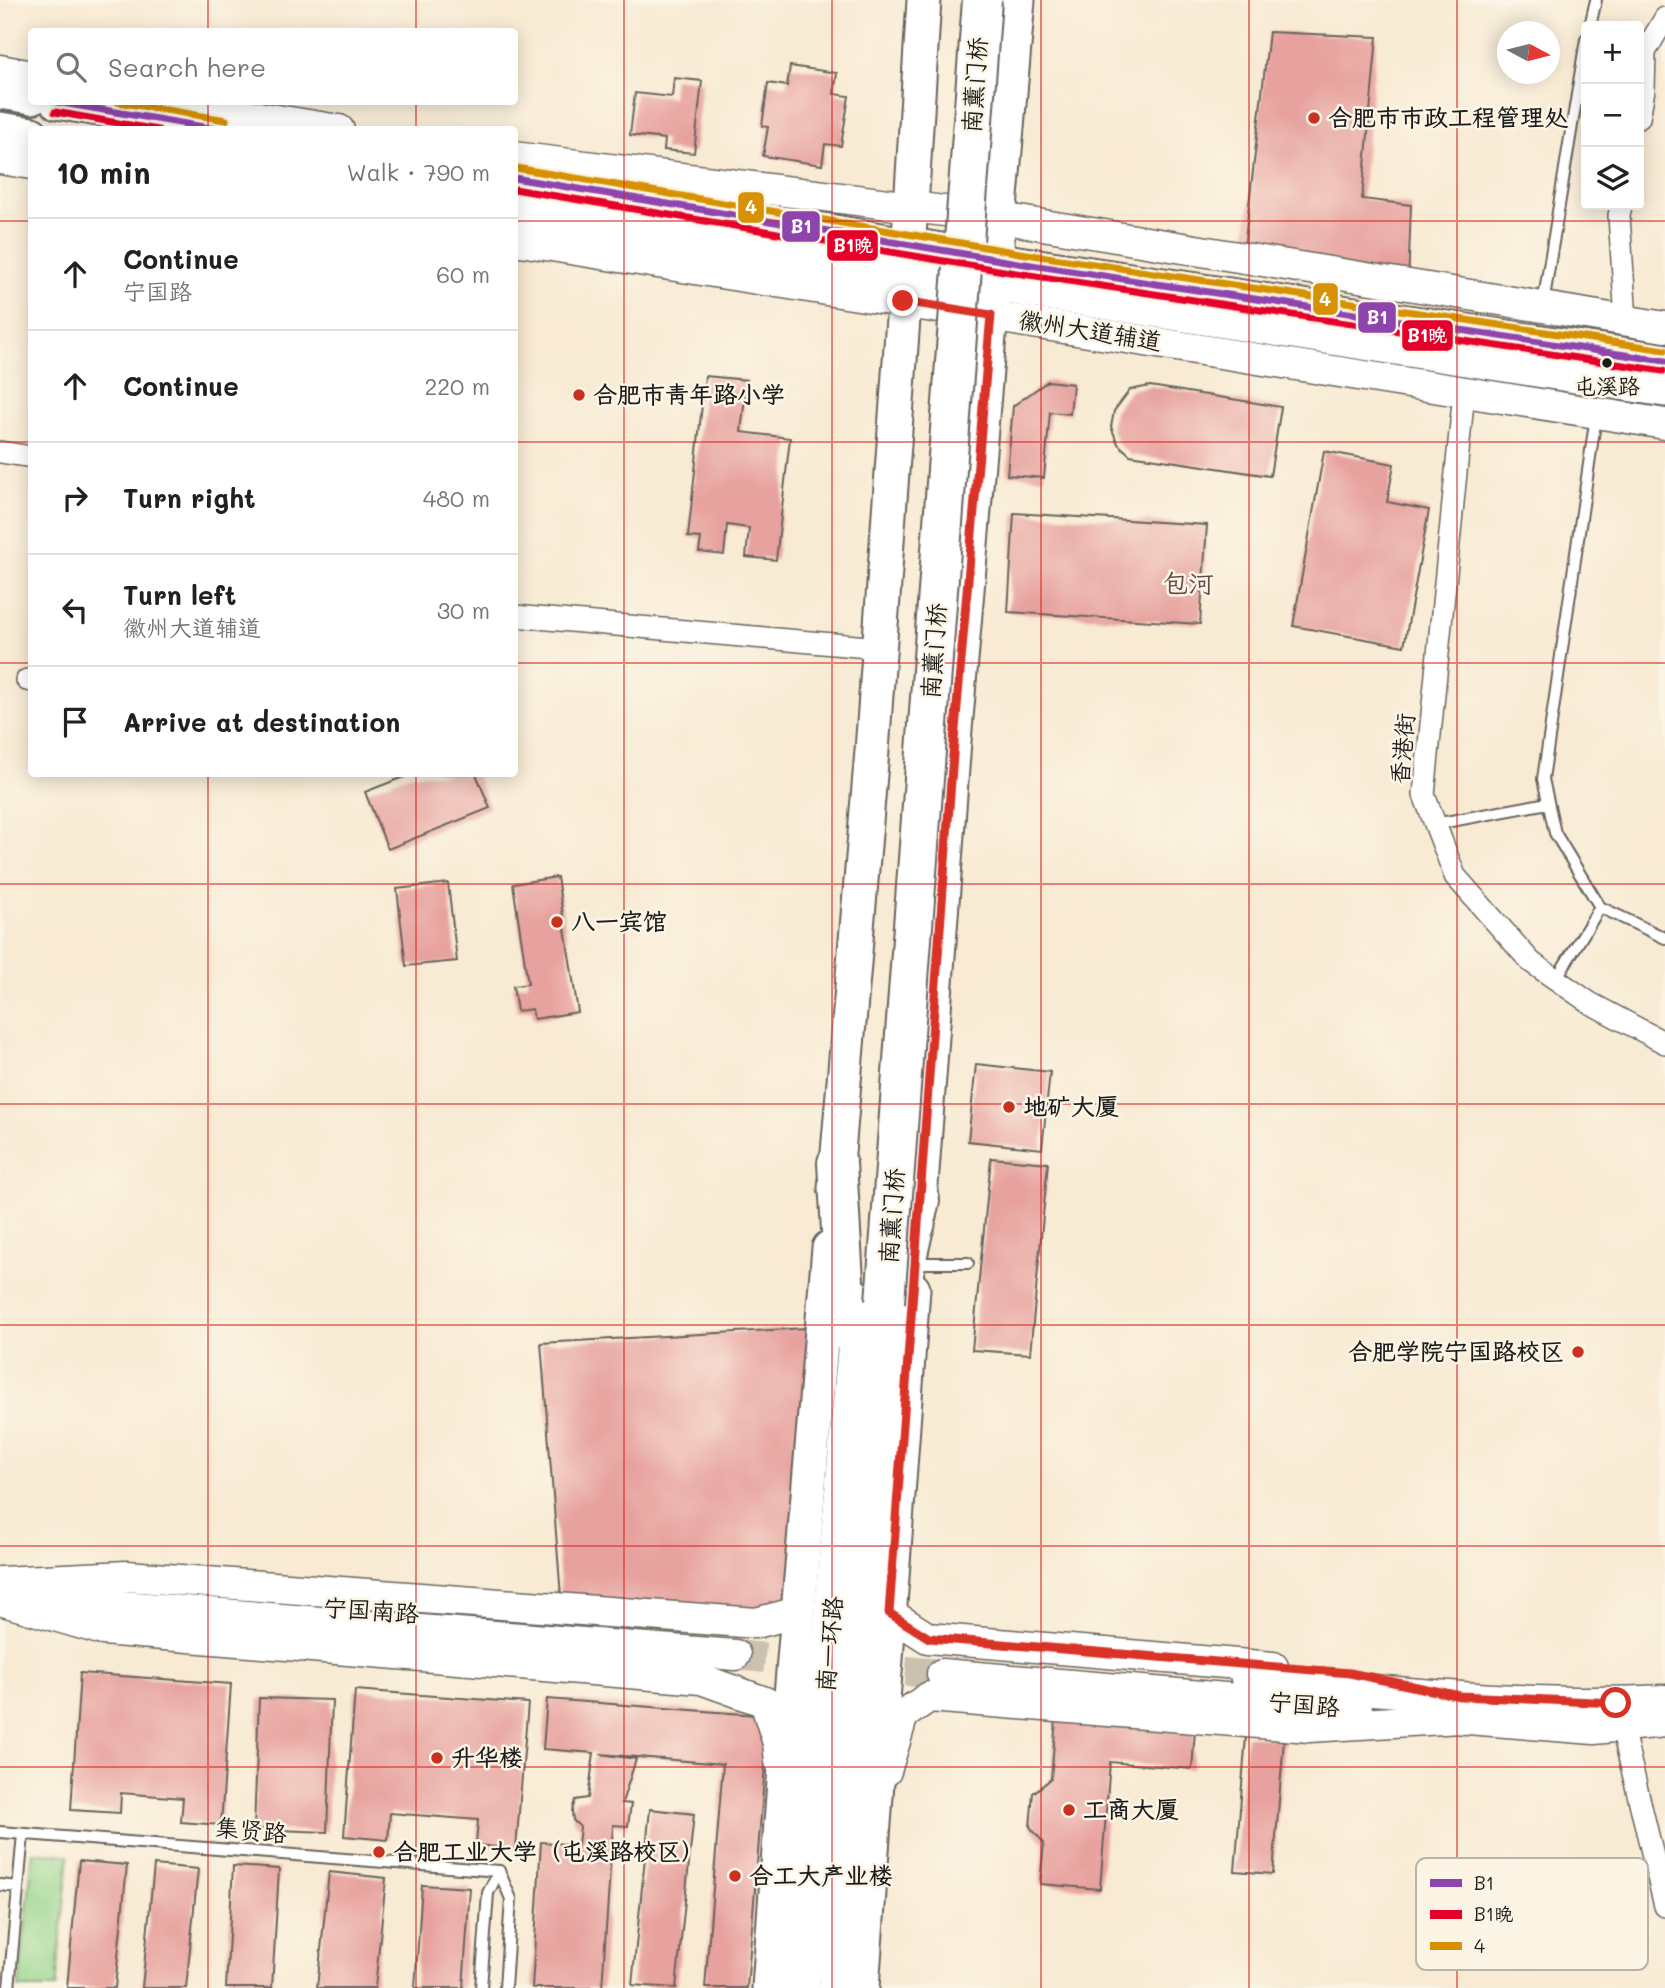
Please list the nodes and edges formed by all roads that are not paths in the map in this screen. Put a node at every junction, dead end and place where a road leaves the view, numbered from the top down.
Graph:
1 (923, 0) edge
2 (958, 0) edge
3 (982, 0) edge
4 (1018, 0) edge
5 (1597, 0) edge
6 (1665, 18) edge
7 (1591, 21) edge
8 (0, 70) edge
9 (1581, 70) edge
10 (28, 75) edge
11 (1644, 90) edge
12 (0, 92) edge
13 (28, 96) edge
14 (75, 105) edge
15 (185, 105) edge
16 (200, 126) edge
17 (314, 126) edge
18 (0, 129) edge
19 (28, 133) edge
20 (518, 158) edge
21 (0, 159) edge
22 (28, 163) edge
23 (518, 179) edge
24 (911, 207) junction
25 (1620, 210) edge
26 (518, 211) edge
27 (1000, 218) junction
28 (518, 240) edge
29 (906, 272) junction
30 (994, 286) junction
31 (1543, 307) junction
32 (1626, 320) junction
33 (1665, 327) edge
34 (1665, 361) edge
35 (1665, 390) edge
36 (1464, 391) junction
37 (1596, 413) junction
38 (1665, 424) edge
39 (0, 453) edge
40 (28, 456) edge
41 (518, 615) edge
42 (879, 648) junction
43 (1548, 803) junction
44 (1435, 824) junction
45 (1600, 907) junction
46 (1665, 938) edge
47 (1556, 979) junction
48 (1665, 1043) edge
49 (837, 1163) junction
50 (920, 1200) junction
51 (915, 1263) junction
52 (968, 1263) dead end
53 (873, 1301) junction
54 (865, 1395) junction
55 (0, 1583) edge
56 (0, 1598) edge
57 (798, 1612) junction
58 (889, 1613) junction
59 (942, 1664) tunnel mouth
60 (1665, 1700) edge
61 (1460, 1707) junction
62 (1619, 1715) junction
63 (1665, 1722) edge
64 (783, 1798) junction
65 (875, 1810) junction
66 (0, 1832) edge
67 (23, 1834) junction
68 (499, 1871) junction
69 (0, 1885) edge
70 (19, 1887) junction
71 (1665, 1906) edge
72 (843, 1916) junction
73 (9, 1988) edge
74 (481, 1988) edge
75 (505, 1988) edge
76 (769, 1988) edge
77 (800, 1988) edge
78 (838, 1988) edge
79 (862, 1988) edge

1 - 24 main road
2 - 53 highway, 南薰门桥
3 - 53 highway, 南薰门桥, bridge
4 - 27 main road
5 - 7 lane
6 - 11 street
8 - 10 main road
9 - 31 lane
12 - 13 main road
14 - 16 main road
15 - 17 main road
18 - 19 main road
20 - 24 main road
21 - 22 main road
23 - 29 main road
24 - 27 main road
24 - 29 main road
25 - 32 street
26 - 29 main road
27 - 30 main road
27 - 31 main road
28 - 29 main road, 徽州大道辅道
29 - 30 main road
29 - 30 main road, 徽州大道辅道
29 - 42 main road
30 - 34 main road
30 - 35 main road
30 - 36 main road, 徽州大道辅道
30 - 50 main road
31 - 32 main road
32 - 33 main road
36 - 37 main road, 徽州大道辅道
36 - 44 street, 香港街
37 - 38 main road, 徽州大道辅道
37 - 43 lane
39 - 40 street
41 - 42 street
42 - 49 main road
43 - 44 lane
43 - 45 lane
44 - 47 street, 香港街
45 - 46 lane
45 - 47 lane
47 - 48 street, 香港街
49 - 54 highway
49 - 57 main road
50 - 51 main road
50 - 54 highway
51 - 52 lane
51 - 58 main road
53 - 54 highway, 南一环路
54 - 72 highway, 南一环路
54 - 77 highway, 南一环路
55 - 56 main road, 宁国南路
55 - 57 main road
56 - 64 main road
57 - 64 main road
58 - 61 main road
58 - 65 main road
59 - 61 main road, 宁国路
60 - 62 main road, 宁国路
61 - 62 main road, 宁国路
61 - 65 main road
62 - 63 main road, 宁国路
62 - 71 street
64 - 76 main road
65 - 72 main road
65 - 79 main road
66 - 67 lane, 集贤路
67 - 68 lane, 集贤路
67 - 70 lane
68 - 74 lane
68 - 75 lane
69 - 70 lane
70 - 73 lane
72 - 78 highway, 南一环路

